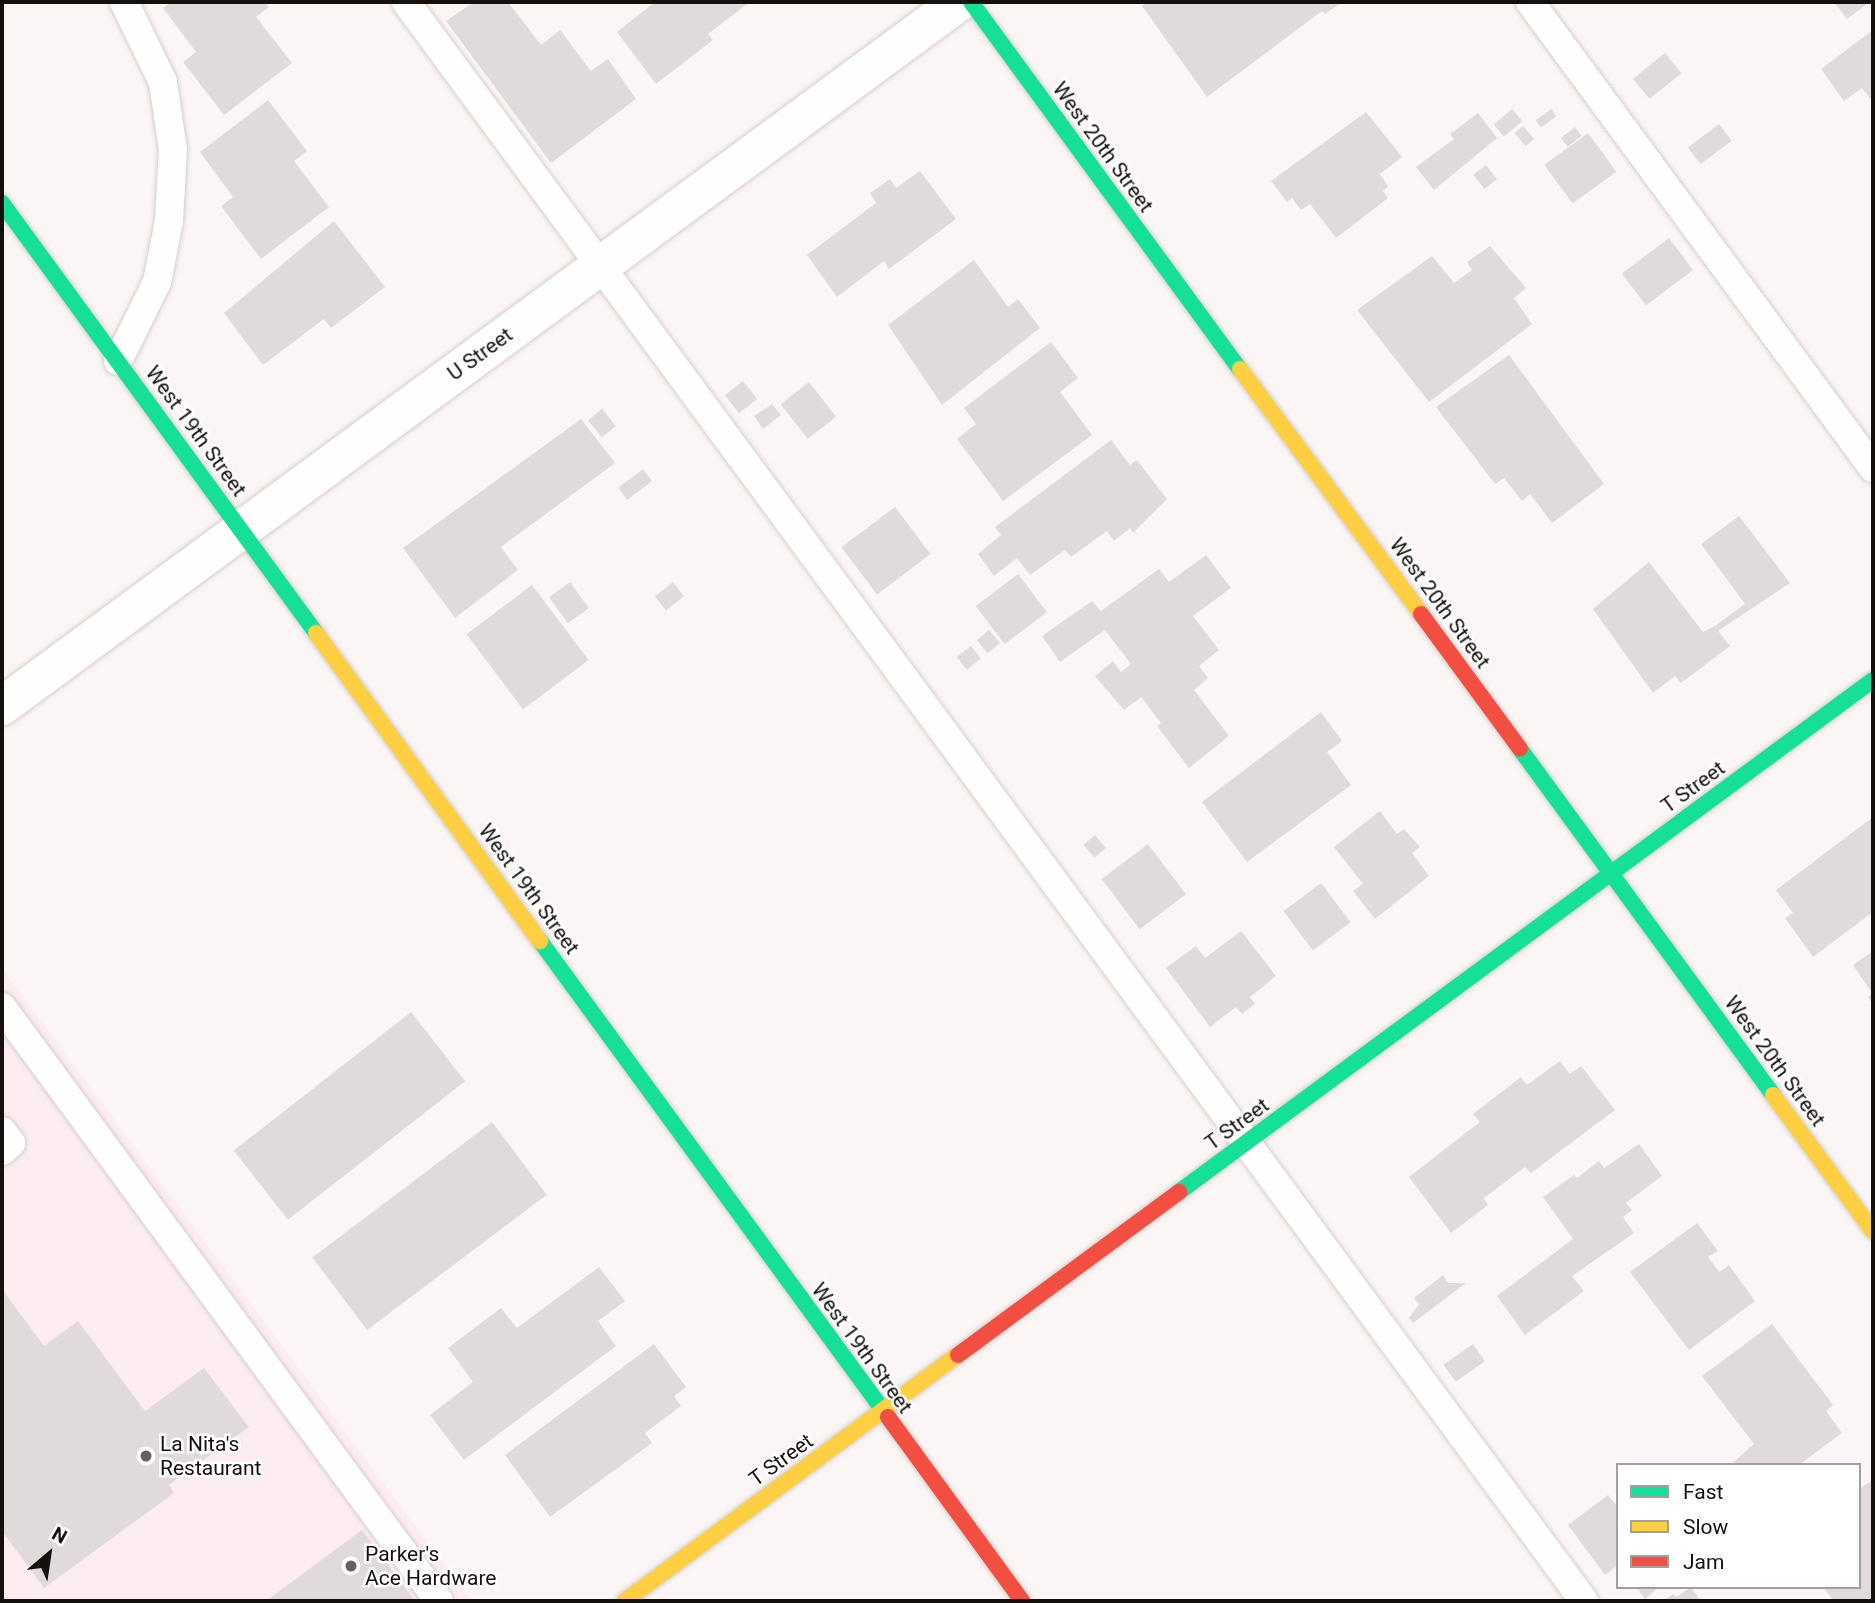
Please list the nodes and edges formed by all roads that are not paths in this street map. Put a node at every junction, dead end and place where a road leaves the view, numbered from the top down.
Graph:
1 (124, 2) edge
2 (406, 2) edge
3 (959, 2) edge
4 (971, 2) edge
5 (1530, 2) edge
6 (2, 203) edge
7 (600, 265) junction
8 (118, 361) junction
9 (1873, 468) edge
10 (242, 529) junction
11 (1873, 680) edge
12 (2, 706) edge
13 (1612, 873) junction
14 (2, 1007) edge
15 (2, 1131) edge
16 (1247, 1143) junction
17 (2, 1151) edge
18 (1873, 1231) edge
19 (882, 1411) junction
20 (439, 1601) edge
21 (625, 1601) edge
22 (1022, 1601) edge
23 (1584, 1601) edge

1 - 8 lane
2 - 7 lane
3 - 7 street, U Street
4 - 13 street, West 20th Street
5 - 9 lane
6 - 8 street, West 19th Street
7 - 10 street, U Street
7 - 16 lane
8 - 10 street, West 19th Street
10 - 12 street, U Street
10 - 19 street, West 19th Street
11 - 13 street, T Street
13 - 16 street, T Street
13 - 18 street, West 20th Street
14 - 20 lane
15 - 17 lane
16 - 19 street, T Street
16 - 23 lane
19 - 21 street, T Street
19 - 22 street, West 19th Street

